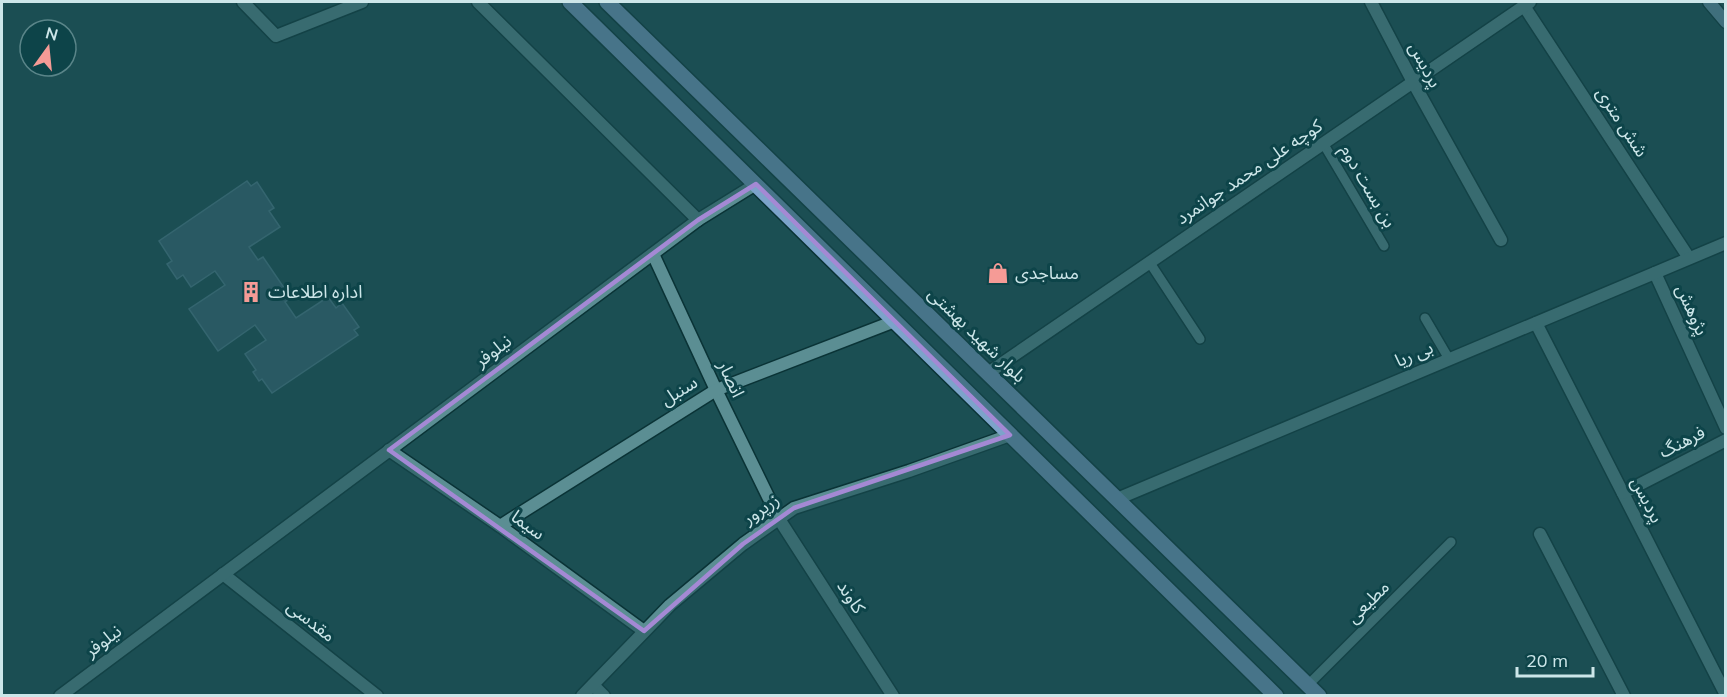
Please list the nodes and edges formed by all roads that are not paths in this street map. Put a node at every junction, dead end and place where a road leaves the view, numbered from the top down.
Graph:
1 (243, 2) edge
2 (362, 2) edge
3 (478, 2) edge
4 (570, 2) edge
5 (607, 2) edge
6 (1371, 2) edge
7 (1709, 2) edge
8 (1527, 4) edge
9 (1725, 22) edge
10 (1413, 82) junction
11 (1323, 143) junction
12 (756, 184) junction
13 (698, 220) junction
14 (1501, 240) dead end
15 (1725, 243) edge
16 (1384, 246) dead end
17 (653, 254) junction
18 (1689, 258) junction
19 (1150, 263) junction
20 (1655, 273) junction
21 (1425, 318) dead end
22 (895, 321) junction
23 (1536, 323) junction
24 (1200, 339) dead end
25 (1449, 359) junction
26 (988, 373) junction
27 (716, 390) junction
28 (1725, 428) edge
29 (1010, 435) junction
30 (1725, 440) edge
31 (389, 450) junction
32 (1623, 493) junction
33 (1117, 499) junction
34 (778, 519) junction
35 (500, 526) junction
36 (1540, 534) dead end
37 (1451, 542) dead end
38 (223, 574) junction
39 (644, 631) junction
40 (593, 685) junction
41 (1308, 685) junction
42 (1725, 694) edge
43 (60, 695) edge
44 (377, 696) edge
45 (582, 696) edge
46 (604, 696) edge
47 (893, 696) edge
48 (1275, 696) edge
49 (1319, 696) edge
50 (1624, 696) edge

1 - 2 street
3 - 13 street
4 - 12 main road
5 - 26 main road, بلوار شهید بهشتی
6 - 10 street, پردیس
7 - 9 street
8 - 10 street, کوچه علی محمد جوانمرد
8 - 18 street, شش متری
10 - 11 street, کوچه علی محمد جوانمرد
10 - 14 street, پردیس
11 - 16 lane, بن بست دوم
11 - 19 street, کوچه علی محمد جوانمرد
12 - 13 street, نیلوفر
12 - 22 main road
13 - 17 street, نیلوفر
15 - 18 street, بی ریا
17 - 27 street, انصار
17 - 31 street, نیلوفر
18 - 20 street, بی ریا
19 - 24 lane
19 - 26 street, کوچه علی محمد جوانمرد
20 - 23 street, بی ریا
20 - 28 street, پژوهش
21 - 25 lane
22 - 27 street, سنبل
22 - 29 main road
23 - 25 street, بی ریا
23 - 32 street, پردیس
25 - 33 street, بی ریا
26 - 33 main road, بلوار شهید بهشتی
27 - 34 street, انصار
27 - 35 street, سنبل
29 - 34 street, زرپرور
29 - 48 main road
30 - 32 street, فرهنگ
31 - 35 street, سیما
31 - 38 street, نیلوفر
32 - 42 street, پردیس
33 - 41 main road, بلوار شهید بهشتی
34 - 39 street, زرپرور
34 - 47 street, کاوند
35 - 39 street, سیما
36 - 50 street
37 - 41 lane, مطیعی
38 - 43 street, نیلوفر
38 - 44 street, مقدسی
39 - 40 street, زرپرور
40 - 45 street, زرپرور
40 - 46 street
41 - 49 main road, بلوار شهید بهشتی

